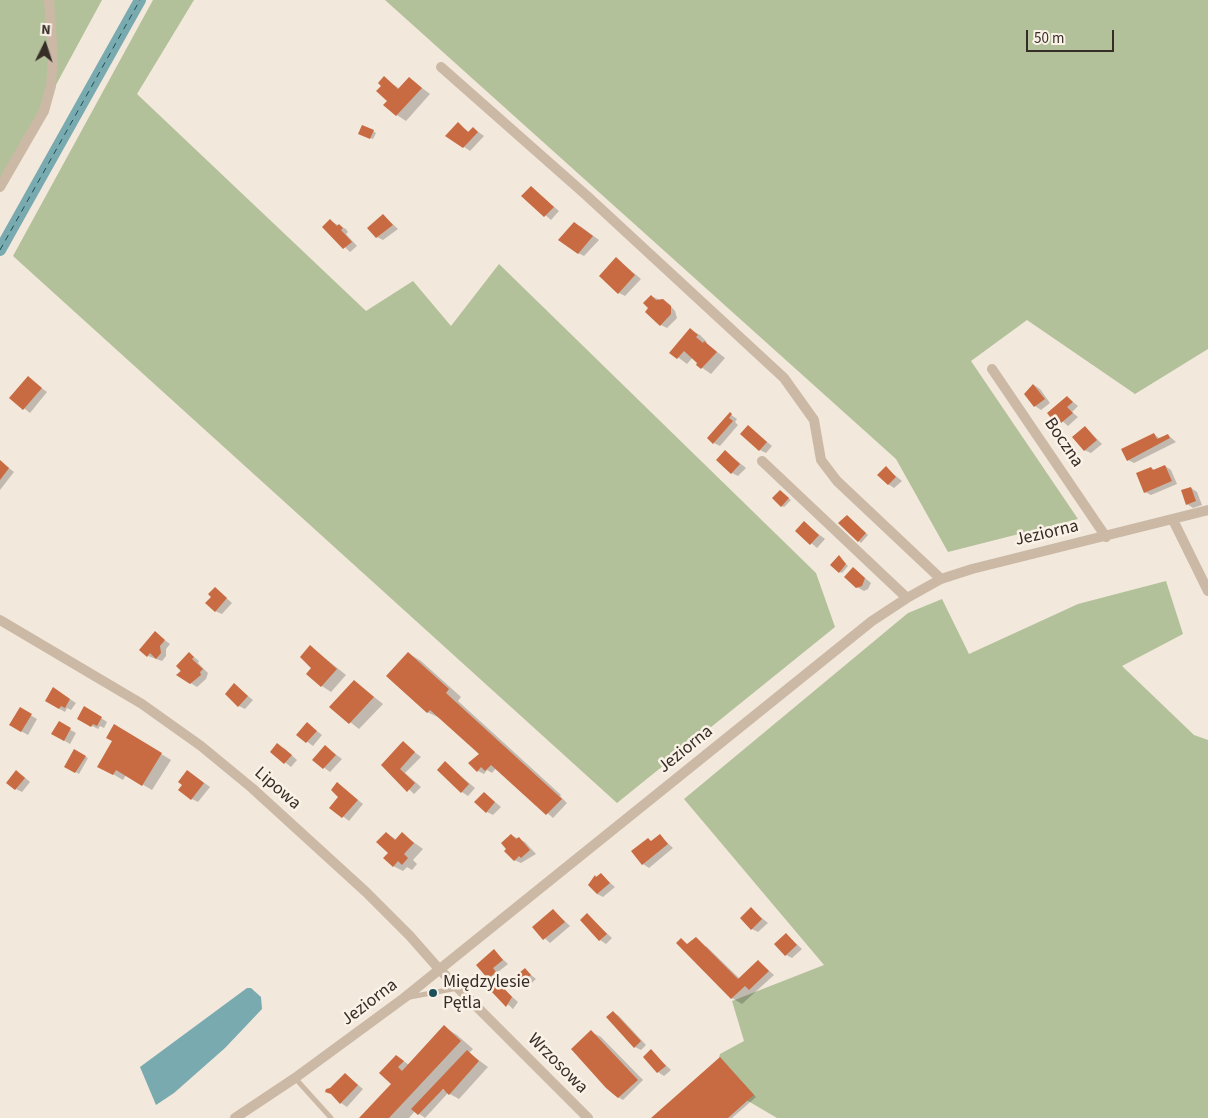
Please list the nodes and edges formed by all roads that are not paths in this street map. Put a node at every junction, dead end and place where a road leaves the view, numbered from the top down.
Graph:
1 (49, 0) edge
2 (441, 66) dead end
3 (0, 187) edge
4 (992, 369) dead end
5 (762, 461) dead end
6 (1208, 510) edge
7 (1173, 520) junction
8 (1106, 536) junction
9 (941, 580) junction
10 (1208, 592) edge
11 (907, 598) junction
12 (0, 620) edge
13 (439, 969) junction
14 (458, 988) junction
15 (404, 998) junction
16 (295, 1078) junction
17 (235, 1118) edge
18 (331, 1118) edge
19 (588, 1118) edge

1 - 3 street
2 - 9 street
4 - 8 street, Boczna
5 - 11 street
6 - 7 street, Jeziorna
7 - 8 street, Jeziorna
7 - 10 street
8 - 9 street, Jeziorna
9 - 11 street, Jeziorna
11 - 13 street, Jeziorna
12 - 13 street, Lipowa
13 - 14 street, Wrzosowa
13 - 15 street, Jeziorna
14 - 15 lane
14 - 19 street, Wrzosowa
15 - 16 street, Jeziorna
16 - 17 street, Jeziorna
16 - 18 lane

